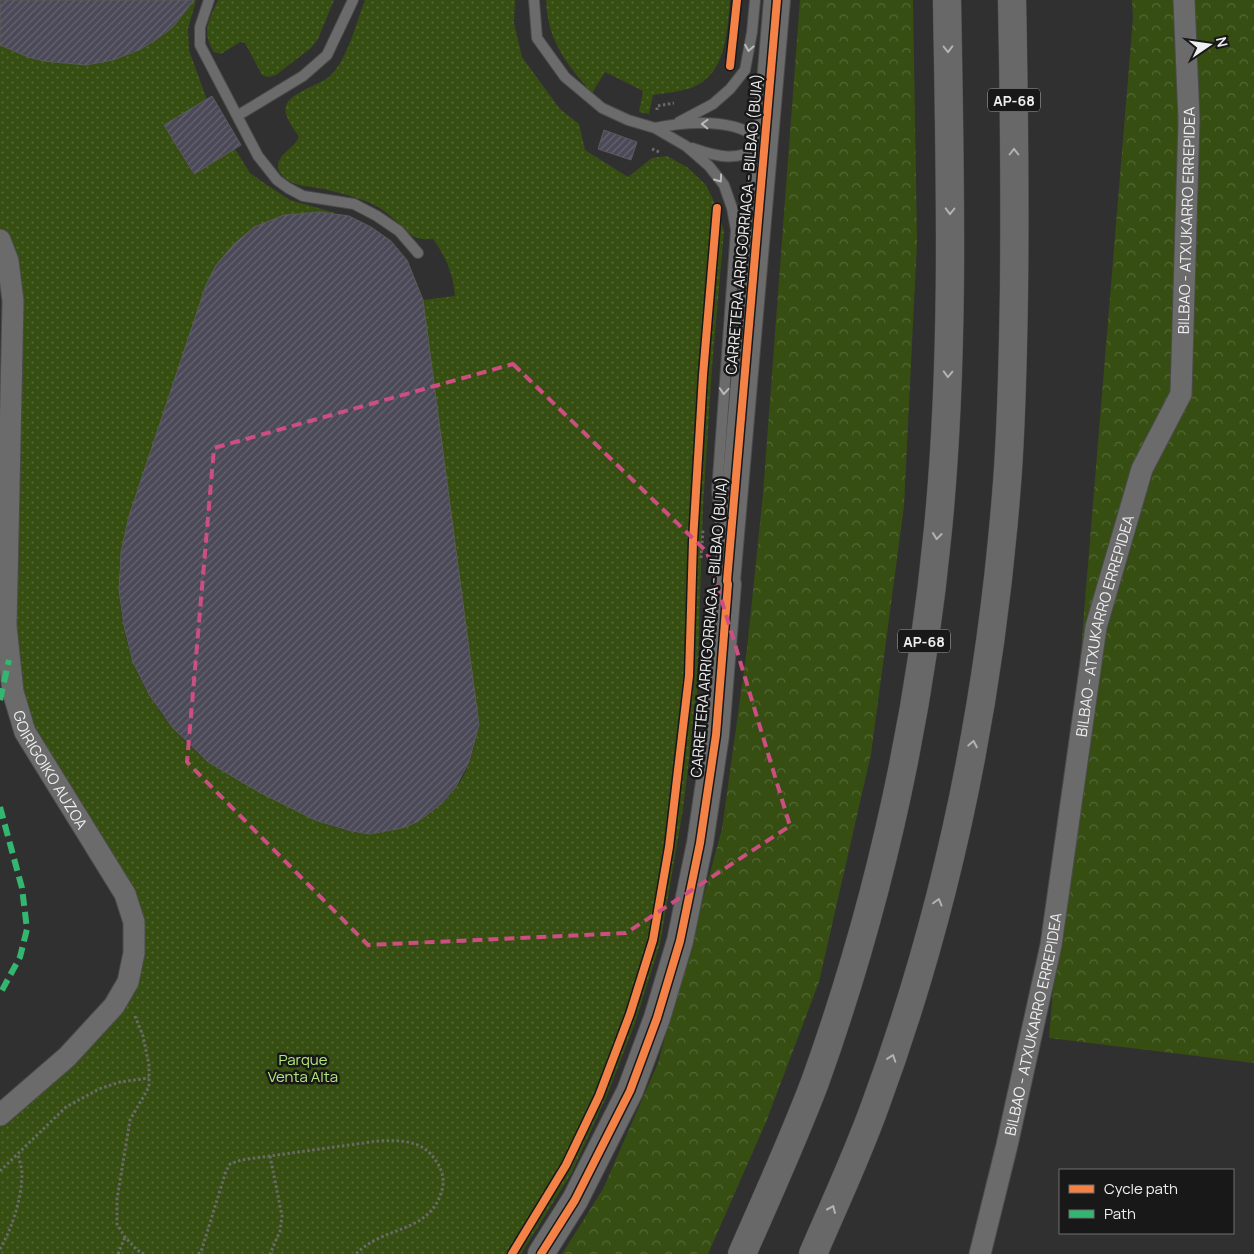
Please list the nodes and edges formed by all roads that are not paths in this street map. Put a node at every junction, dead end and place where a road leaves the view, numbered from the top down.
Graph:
1 (209, 0) edge
2 (353, 0) edge
3 (534, 0) edge
4 (755, 0) edge
5 (777, 0) edge
6 (947, 0) edge
7 (1012, 0) edge
8 (1184, 0) edge
9 (237, 116) junction
10 (675, 125) junction
11 (655, 128) junction
12 (686, 146) junction
13 (764, 147) junction
14 (0, 240) edge
15 (418, 253) dead end
16 (727, 581) junction
17 (0, 1115) edge
18 (541, 1254) edge
19 (742, 1254) edge
20 (813, 1254) edge
21 (980, 1254) edge

1 - 9 lane
2 - 9 lane
3 - 11 lane
4 -> 10 lane
5 - 13 street, CARRETERA ARRIGORRIAGA - BILBAO (BUIA)
6 -> 19 highway, AP-68
20 -> 7 highway, AP-68
8 - 21 street, BILBAO - ATXUKARRO ERREPIDEA
9 - 15 lane
10 - 11 lane
13 -> 10 lane
11 - 12 lane
12 - 13 lane
12 -> 16 lane
13 - 16 street, CARRETERA ARRIGORRIAGA - BILBAO (BUIA)
14 - 17 street, GOIRIGOIKO AUZOA
16 - 18 street, CARRETERA ARRIGORRIAGA - BILBAO (BUIA)

